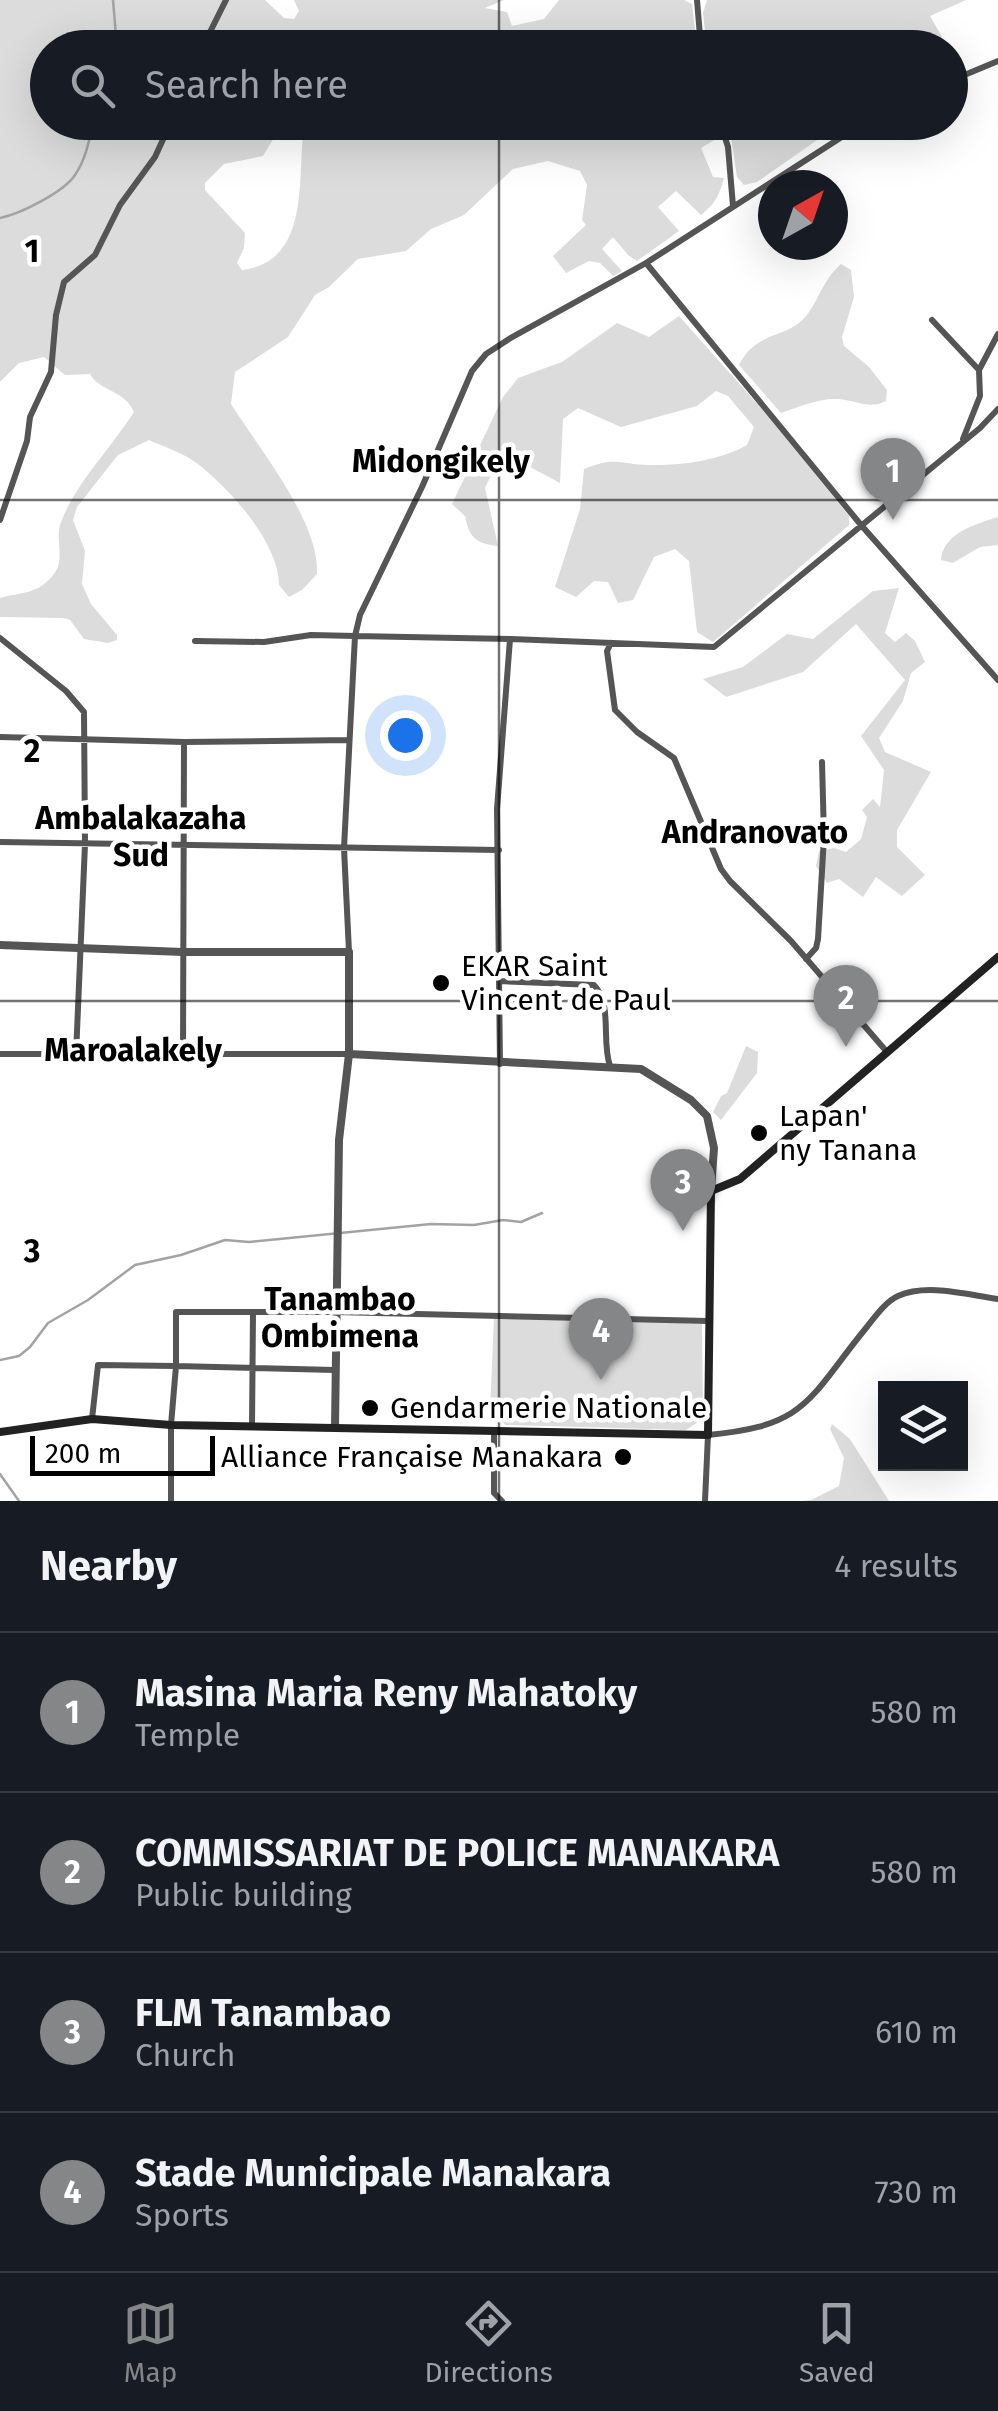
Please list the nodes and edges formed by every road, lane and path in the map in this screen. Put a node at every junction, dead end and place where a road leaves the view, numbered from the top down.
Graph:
1 (226, 0) edge
2 (697, 0) edge
3 (214, 30) edge
4 (700, 30) edge
5 (998, 61) edge
6 (968, 74) edge
7 (163, 140) edge
8 (726, 140) edge
9 (837, 140) edge
10 (733, 206) junction
11 (646, 263) junction
12 (932, 320) dead end
13 (998, 334) edge
14 (979, 370) junction
15 (998, 409) edge
16 (962, 441) junction
17 (0, 520) edge
18 (861, 524) junction
19 (355, 636) junction
20 (0, 638) edge
21 (510, 639) junction
22 (195, 641) dead end
23 (611, 643) junction
24 (998, 679) edge
25 (0, 737) edge
26 (84, 737) junction
27 (349, 740) junction
28 (184, 742) junction
29 (822, 762) dead end
30 (0, 842) edge
31 (85, 844) junction
32 (182, 844) junction
33 (344, 848) junction
34 (499, 850) junction
35 (0, 945) edge
36 (81, 950) junction
37 (184, 952) junction
38 (349, 952) junction
39 (998, 957) edge
40 (806, 959) junction
41 (499, 981) junction
42 (887, 1052) junction
43 (0, 1054) edge
44 (349, 1054) junction
45 (76, 1055) junction
46 (183, 1056) junction
47 (500, 1064) junction
48 (610, 1066) junction
49 (711, 1191) junction
50 (998, 1299) edge
51 (253, 1312) junction
52 (335, 1312) junction
53 (708, 1321) junction
54 (176, 1366) junction
55 (252, 1368) junction
56 (335, 1370) junction
57 (92, 1419) junction
58 (171, 1424) junction
59 (252, 1426) junction
60 (335, 1426) junction
61 (494, 1430) junction
62 (0, 1432) edge
63 (708, 1435) junction
64 (171, 1501) edge
65 (502, 1501) edge
66 (705, 1501) edge

1 - 3 street
2 - 4 street
5 - 6 street
7 - 17 street
8 - 10 street
9 - 10 street
10 - 11 street
11 - 18 street
11 - 19 street
12 - 14 street
13 - 14 street
14 - 16 street
15 - 16 street
16 - 18 street
18 - 23 street
18 - 24 street
19 - 21 street
19 - 22 street
19 - 27 street
20 - 26 street
21 - 23 street
21 - 34 street
23 - 40 street
25 - 26 street
26 - 28 street
26 - 31 street
27 - 28 street
27 - 33 street
28 - 32 street
29 - 40 street
30 - 31 street
31 - 32 street
31 - 36 street
32 - 33 street
32 - 37 street
33 - 34 street
33 - 38 street
34 - 41 street
35 - 36 street
36 - 37 street
36 - 45 street
37 - 38 street
37 - 46 street
38 - 44 street
39 - 42 main road
40 - 42 street
41 - 47 street
41 - 48 street
42 - 49 main road
43 - 45 street
44 - 46 street
44 - 47 street
44 - 52 street
45 - 46 street
47 - 48 street
48 - 49 street
49 - 53 main road
50 - 63 street
51 - 52 street
51 - 54 street
51 - 55 street
52 - 53 street
52 - 56 street
53 - 63 main road
54 - 55 street
54 - 57 street
54 - 58 street
55 - 56 street
55 - 59 street
56 - 60 street
57 - 58 main road
57 - 62 main road
58 - 59 main road
58 - 64 street
59 - 60 main road
60 - 61 main road
61 - 63 main road
61 - 65 street
63 - 66 street

